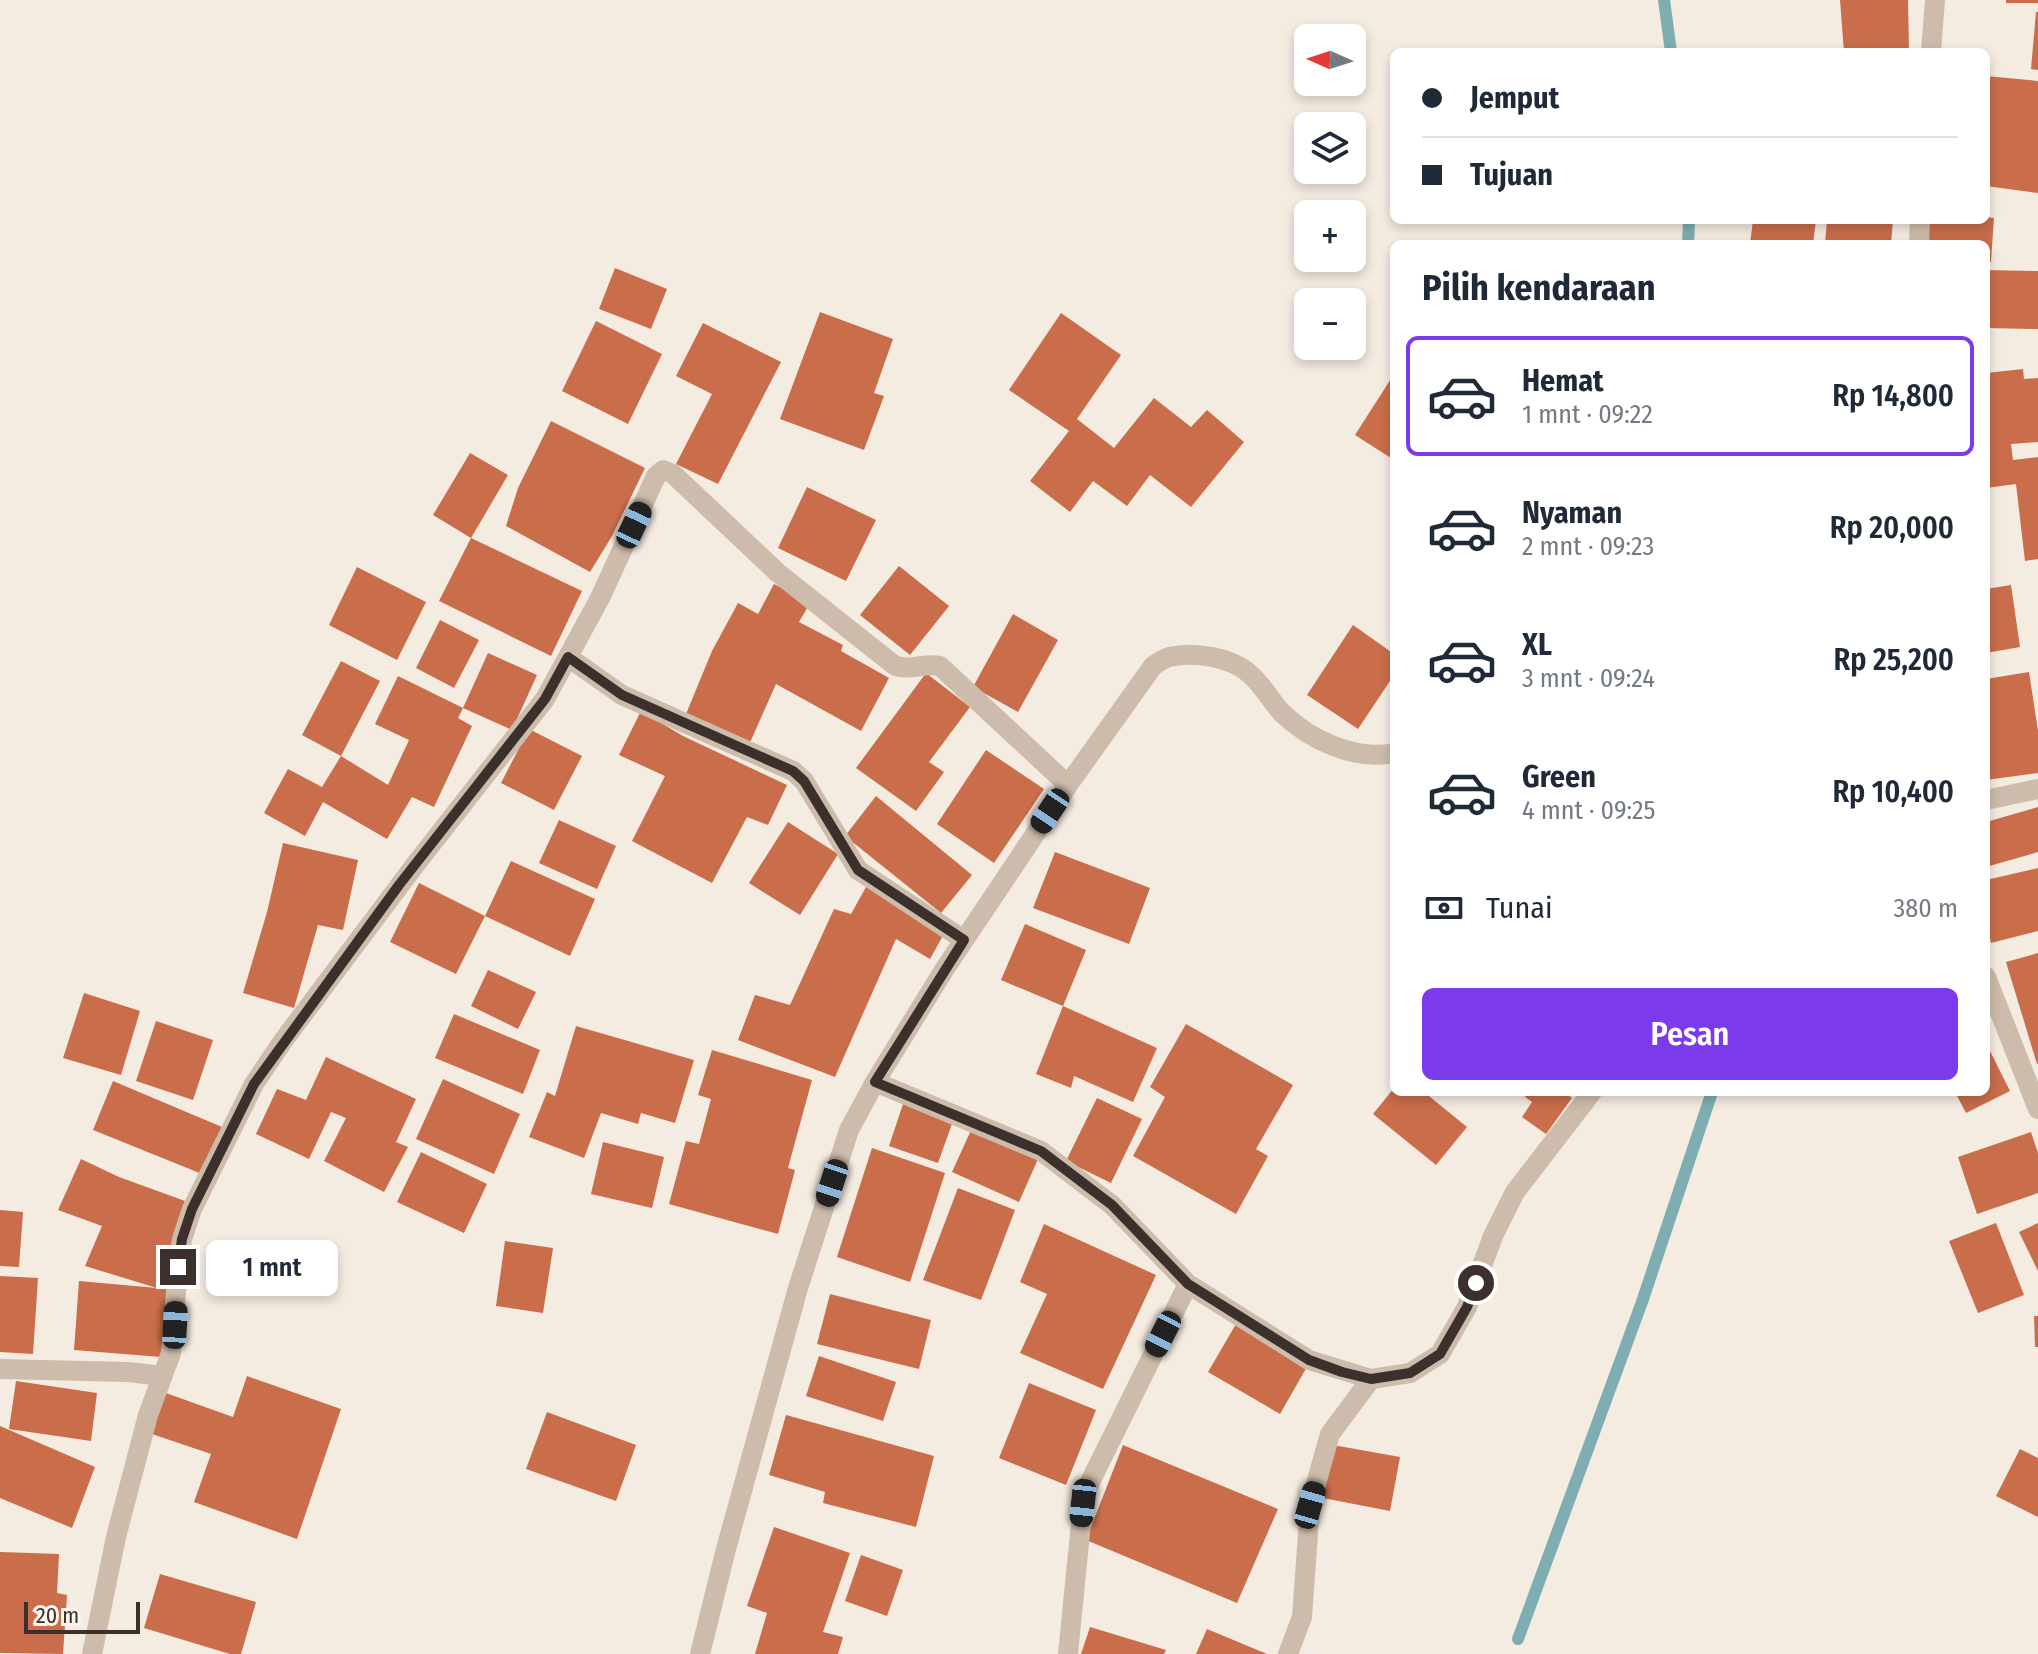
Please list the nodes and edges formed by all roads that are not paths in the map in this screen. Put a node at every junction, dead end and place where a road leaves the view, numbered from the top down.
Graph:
1 (1935, 0) edge
2 (1931, 48) edge
3 (568, 657) junction
4 (1390, 753) edge
5 (1068, 785) junction
6 (2038, 789) edge
7 (1990, 799) edge
8 (964, 940) junction
9 (1990, 987) edge
10 (875, 1082) junction
11 (1589, 1096) edge
12 (2038, 1109) edge
13 (1188, 1284) junction
14 (0, 1369) edge
15 (162, 1376) junction
16 (1371, 1379) junction
17 (92, 1654) edge
18 (700, 1654) edge
19 (1068, 1654) edge
20 (1288, 1654) edge

1 - 2 street
3 - 5 street
3 - 8 street
3 - 15 street
4 - 5 street
5 - 8 street
6 - 7 street
8 - 10 street
9 - 12 street
10 - 13 street
10 - 18 street
11 - 16 street
13 - 16 street
13 - 19 street
14 - 15 street
15 - 17 street
16 - 20 street

